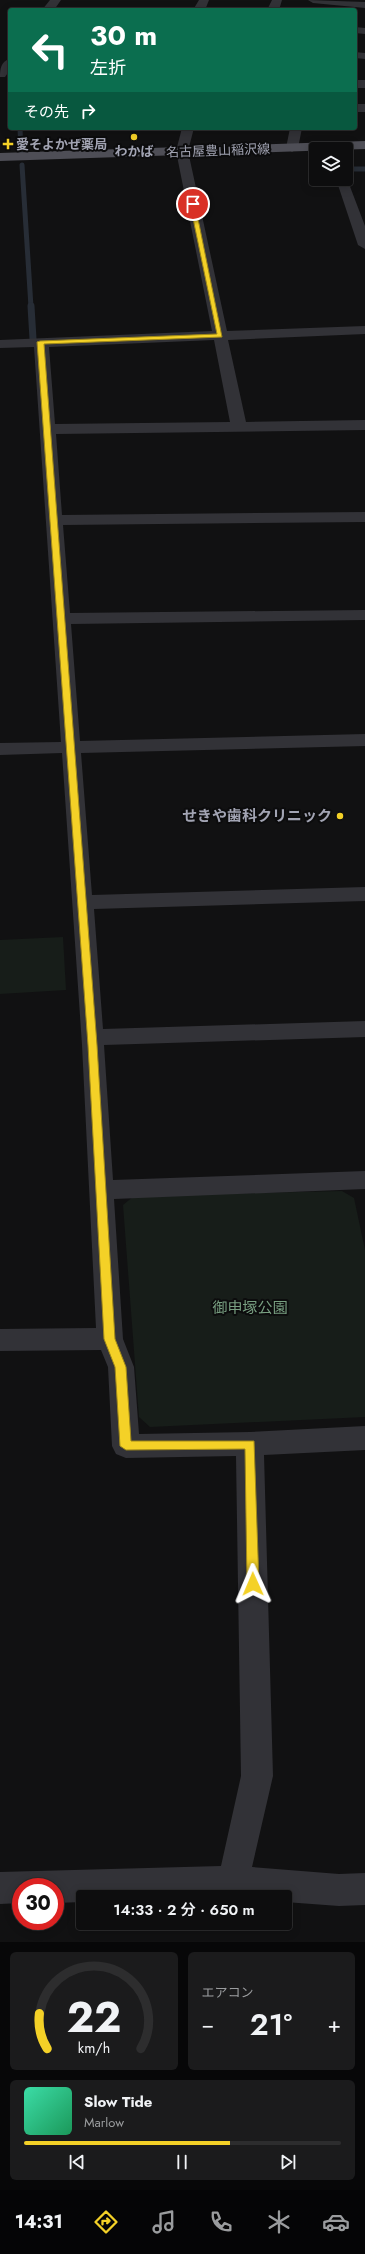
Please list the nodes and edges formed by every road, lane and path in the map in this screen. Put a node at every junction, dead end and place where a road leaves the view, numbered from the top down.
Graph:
1 (56, 0) edge
2 (313, 0) edge
3 (365, 5) edge
4 (50, 8) edge
5 (187, 130) edge
6 (296, 130) edge
7 (365, 145) edge
8 (353, 146) edge
9 (292, 148) junction
10 (309, 148) edge
11 (182, 151) junction
12 (0, 157) edge
13 (349, 187) edge
14 (365, 245) edge
15 (365, 330) edge
16 (220, 336) junction
17 (40, 342) junction
18 (0, 344) edge
19 (365, 425) edge
20 (239, 427) junction
21 (47, 428) junction
22 (365, 517) edge
23 (54, 520) junction
24 (365, 615) edge
25 (60, 619) junction
26 (365, 740) edge
27 (70, 747) junction
28 (0, 749) edge
29 (365, 894) edge
30 (82, 902) junction
31 (365, 1029) edge
32 (92, 1037) junction
33 (365, 1180) edge
34 (102, 1190) junction
35 (110, 1339) junction
36 (0, 1340) edge
37 (365, 1438) edge
38 (250, 1444) junction
39 (233, 1882) junction
40 (64, 1886) edge
41 (12, 1887) edge
42 (0, 1888) edge
43 (365, 1889) edge

1 - 4 street
2 - 3 street
5 - 11 street
6 - 9 street
7 - 8 main road, 名古屋豊山稲沢線
9 - 10 main road, 名古屋豊山稲沢線
9 - 11 main road, 名古屋豊山稲沢線
11 - 12 main road, 名古屋豊山稲沢線
11 - 16 street
13 - 14 street
15 - 16 street
16 - 17 street
16 - 20 street
17 - 18 street
17 - 21 street
19 - 20 street
20 - 21 street
21 - 23 street
22 - 23 street
23 - 25 street
24 - 25 street
25 - 27 street
26 - 27 street
27 - 28 street
27 - 30 street
29 - 30 street
30 - 32 street
31 - 32 street
32 - 34 street
33 - 34 street
34 - 35 street
35 - 36 street
35 - 38 street
37 - 38 street
38 - 39 street
39 - 40 street
39 - 43 street
41 - 42 street

